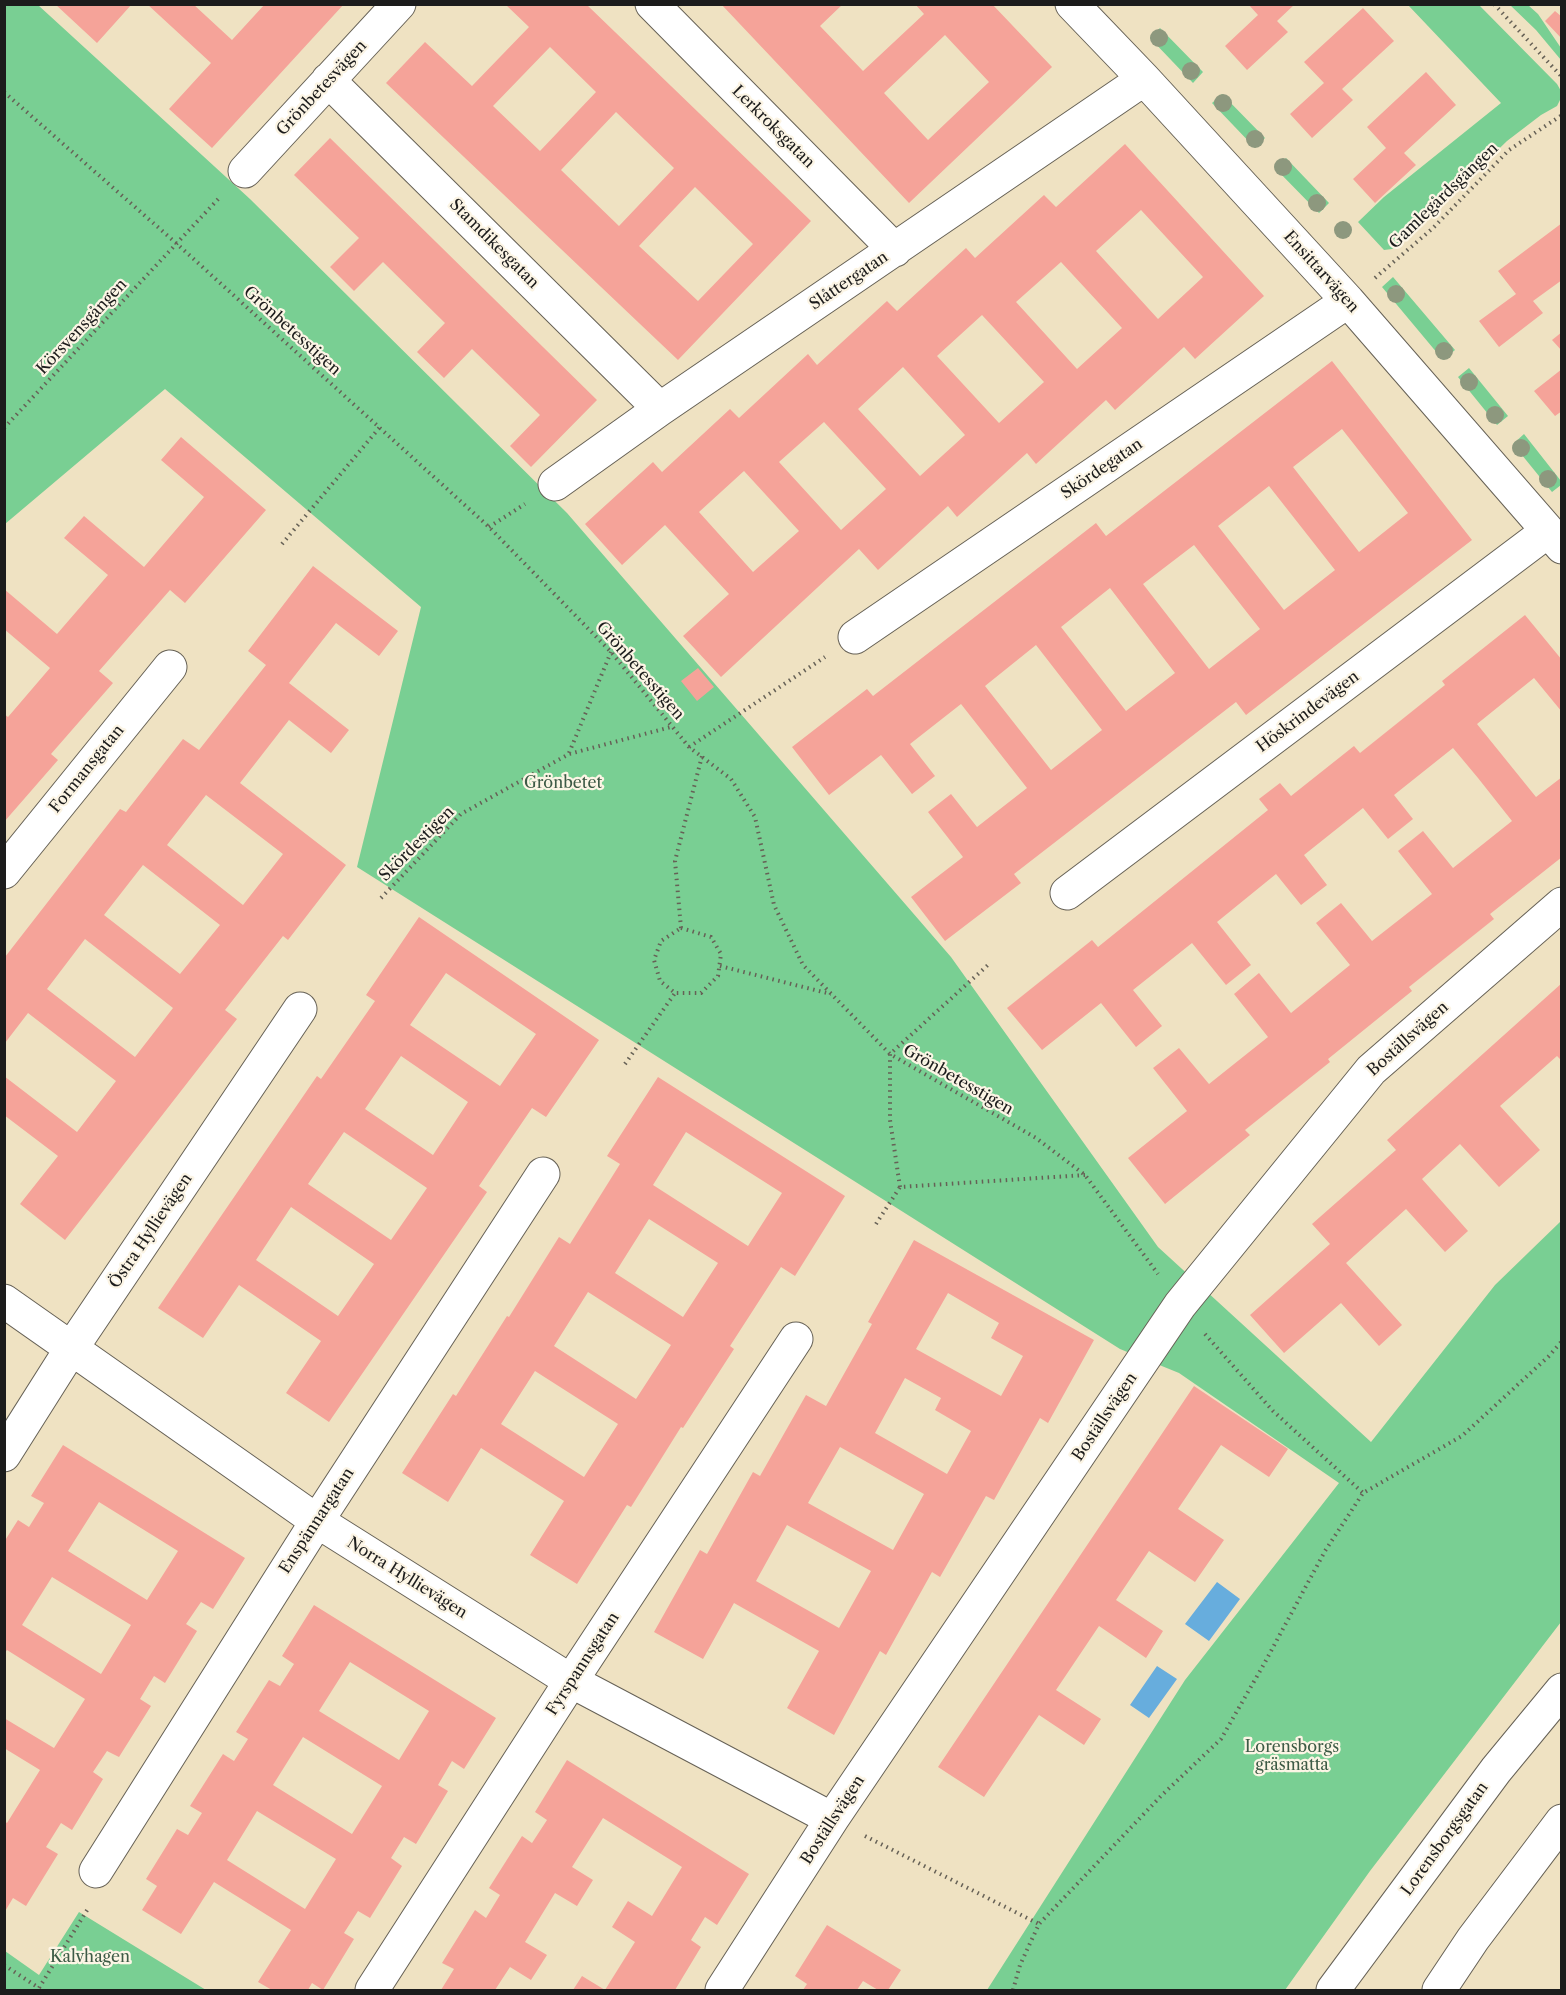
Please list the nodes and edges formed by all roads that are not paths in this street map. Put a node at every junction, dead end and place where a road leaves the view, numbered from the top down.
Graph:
1 (399, 4) edge
2 (652, 4) edge
3 (1072, 4) edge
4 (1144, 79) junction
5 (328, 80) junction
6 (245, 171) road end
7 (895, 250) junction
8 (1348, 302) junction
9 (660, 409) junction
10 (555, 484) dead end
11 (1555, 539) edge
12 (855, 637) road end
13 (170, 667) dead end
14 (4, 872) edge
15 (1067, 893) dead end
16 (1562, 904) edge
17 (300, 1009) dead end
18 (543, 1174) dead end
19 (4, 1301) edge
20 (796, 1339) dead end
21 (71, 1349) junction
22 (4, 1455) edge
23 (316, 1521) junction
24 (571, 1682) junction
25 (1562, 1690) edge
26 (832, 1819) junction
27 (1562, 1821) edge
28 (96, 1871) road end
29 (372, 1990) edge
30 (722, 1990) edge
31 (1333, 1990) edge
32 (1438, 1990) edge

1 - 5 street, Grönbetesvägen
2 - 7 street, Lerkroksgatan
3 - 4 street, Ensittarvägen
4 - 7 street, Slåttergatan
4 - 8 street, Ensittarvägen
5 - 6 street, Grönbetesvägen
5 - 9 street, Stamdikesgatan
7 - 9 street, Slåttergatan
8 - 11 street, Ensittarvägen
8 - 12 street, Skördegatan
9 - 10 street, Slåttergatan
11 - 15 street, Höskrindevägen
13 - 14 street, Formansgatan
16 - 26 street, Boställsvägen
17 - 21 street, Östra Hyllievägen
18 - 23 street, Enspännargatan
19 - 21 street, Norra Hyllievägen
20 - 24 street, Fyrspannsgatan
21 - 22 street, Östra Hyllievägen
21 - 23 street, Norra Hyllievägen
23 - 24 street, Norra Hyllievägen
23 - 28 street, Enspännargatan
24 - 26 street, Norra Hyllievägen
24 - 29 street, Fyrspannsgatan
25 - 31 street, Lorensborgsgatan
26 - 30 street, Boställsvägen
27 - 32 street

